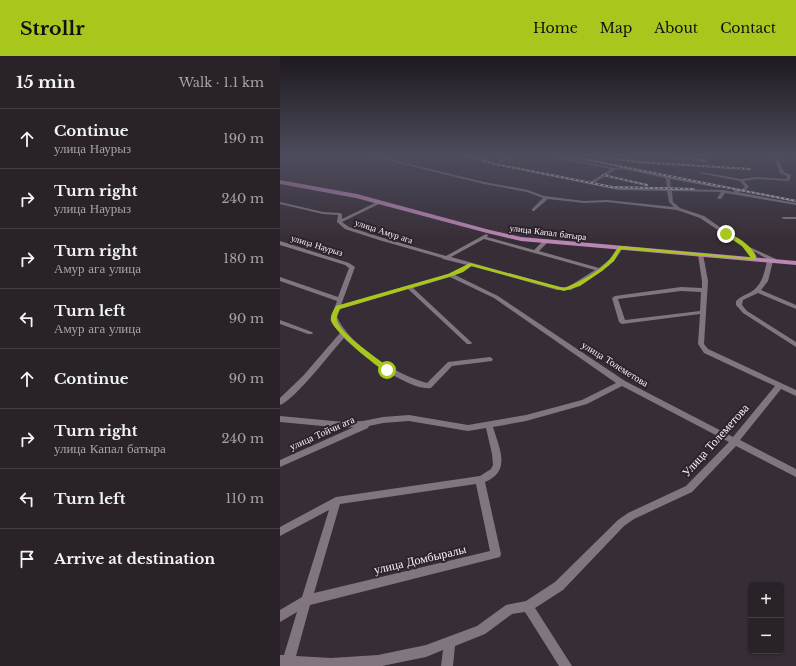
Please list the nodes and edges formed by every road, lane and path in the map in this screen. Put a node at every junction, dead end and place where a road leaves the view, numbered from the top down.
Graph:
1 (293, 184) edge
2 (492, 184) edge
3 (593, 184) edge
4 (668, 184) edge
5 (709, 184) edge
6 (745, 184) edge
7 (669, 190) junction
8 (711, 190) junction
9 (741, 190) junction
10 (726, 191) junction
11 (708, 195) dead end
12 (547, 197) junction
13 (719, 198) dead end
14 (796, 200) edge
15 (379, 201) junction
16 (280, 204) edge
17 (796, 204) edge
18 (678, 209) junction
19 (534, 210) dead end
20 (340, 214) junction
21 (784, 218) dead end
22 (796, 218) edge
23 (339, 222) junction
24 (489, 232) junction
25 (483, 237) junction
26 (545, 242) junction
27 (280, 243) edge
28 (744, 245) junction
29 (620, 248) junction
30 (535, 252) junction
31 (701, 255) junction
32 (445, 258) junction
33 (754, 259) junction
34 (770, 261) junction
35 (778, 261) junction
36 (796, 263) edge
37 (470, 264) junction
38 (600, 270) junction
39 (450, 275) junction
40 (280, 279) edge
41 (409, 286) junction
42 (704, 290) junction
43 (758, 291) junction
44 (340, 300) junction
45 (796, 307) edge
46 (338, 308) junction
47 (703, 312) junction
48 (280, 322) edge
49 (310, 333) dead end
50 (343, 334) junction
51 (469, 343) dead end
52 (796, 346) edge
53 (490, 359) dead end
54 (622, 383) junction
55 (779, 386) junction
56 (796, 393) edge
57 (280, 402) edge
58 (280, 419) edge
59 (374, 421) junction
60 (489, 425) junction
61 (734, 442) junction
62 (280, 464) edge
63 (796, 473) edge
64 (480, 480) junction
65 (336, 502) junction
66 (280, 532) edge
67 (307, 600) junction
68 (528, 606) junction
69 (280, 616) edge
70 (450, 642) junction
71 (284, 661) edge
72 (331, 665) edge
73 (447, 666) edge
74 (566, 666) edge

1 - 15 main road, улица Капал батыра
2 - 12 street
3 - 7 street
4 - 7 street
5 - 9 street
6 - 9 street
7 - 8 street
7 - 18 street
8 - 10 street
8 - 11 street
9 - 10 street
9 - 14 street
10 - 13 street
10 - 17 street
12 - 18 street
12 - 19 street
15 - 20 street
15 - 23 street
15 - 24 main road, улица Капал батыра
16 - 20 street
18 - 28 street
20 - 23 street
21 - 22 street
23 - 32 street, улица Амур ага
24 - 25 street
24 - 26 main road, улица Капал батыра
25 - 30 street
25 - 32 street
26 - 29 main road, улица Капал батыра
26 - 30 street
27 - 44 street, улица Наурыз
28 - 33 street
28 - 35 street
29 - 31 main road, улица Капал батыра
29 - 38 street, улица Амур ага
30 - 38 street
31 - 33 main road, улица Капал батыра
31 - 42 street
32 - 37 street, улица Амур ага
33 - 34 main road, улица Капал батыра
34 - 35 main road, улица Капал батыра
34 - 43 street
35 - 36 main road, улица Капал батыра
37 - 38 street, улица Амур ага
37 - 39 street
39 - 41 street
39 - 54 street, улица Толеметова
40 - 44 street
41 - 46 street
41 - 51 street
42 - 47 street
42 - 47 street
43 - 45 street
43 - 52 street
44 - 46 street, улица Наурыз
46 - 50 street, улица Наурыз
47 - 55 street
48 - 49 street
50 - 53 street, улица Наурыз
50 - 57 street
54 - 60 street
54 - 61 street, улица Толеметова
55 - 56 street
55 - 61 street, Улица Толеметова
58 - 59 street
59 - 60 street
59 - 62 street, улица Тойчи ата
60 - 64 street
61 - 63 street, улица Толеметова
61 - 68 street, Улица Толеметова
64 - 65 street
64 - 67 street, улица Домбыралы
65 - 66 street
65 - 67 street
67 - 69 street, улица Домбыралы
67 - 71 street
68 - 70 street, Улица Толеметова
68 - 74 street
70 - 72 street, Улица Толеметова
70 - 73 street
71 - 72 street, Улица Толеметова

